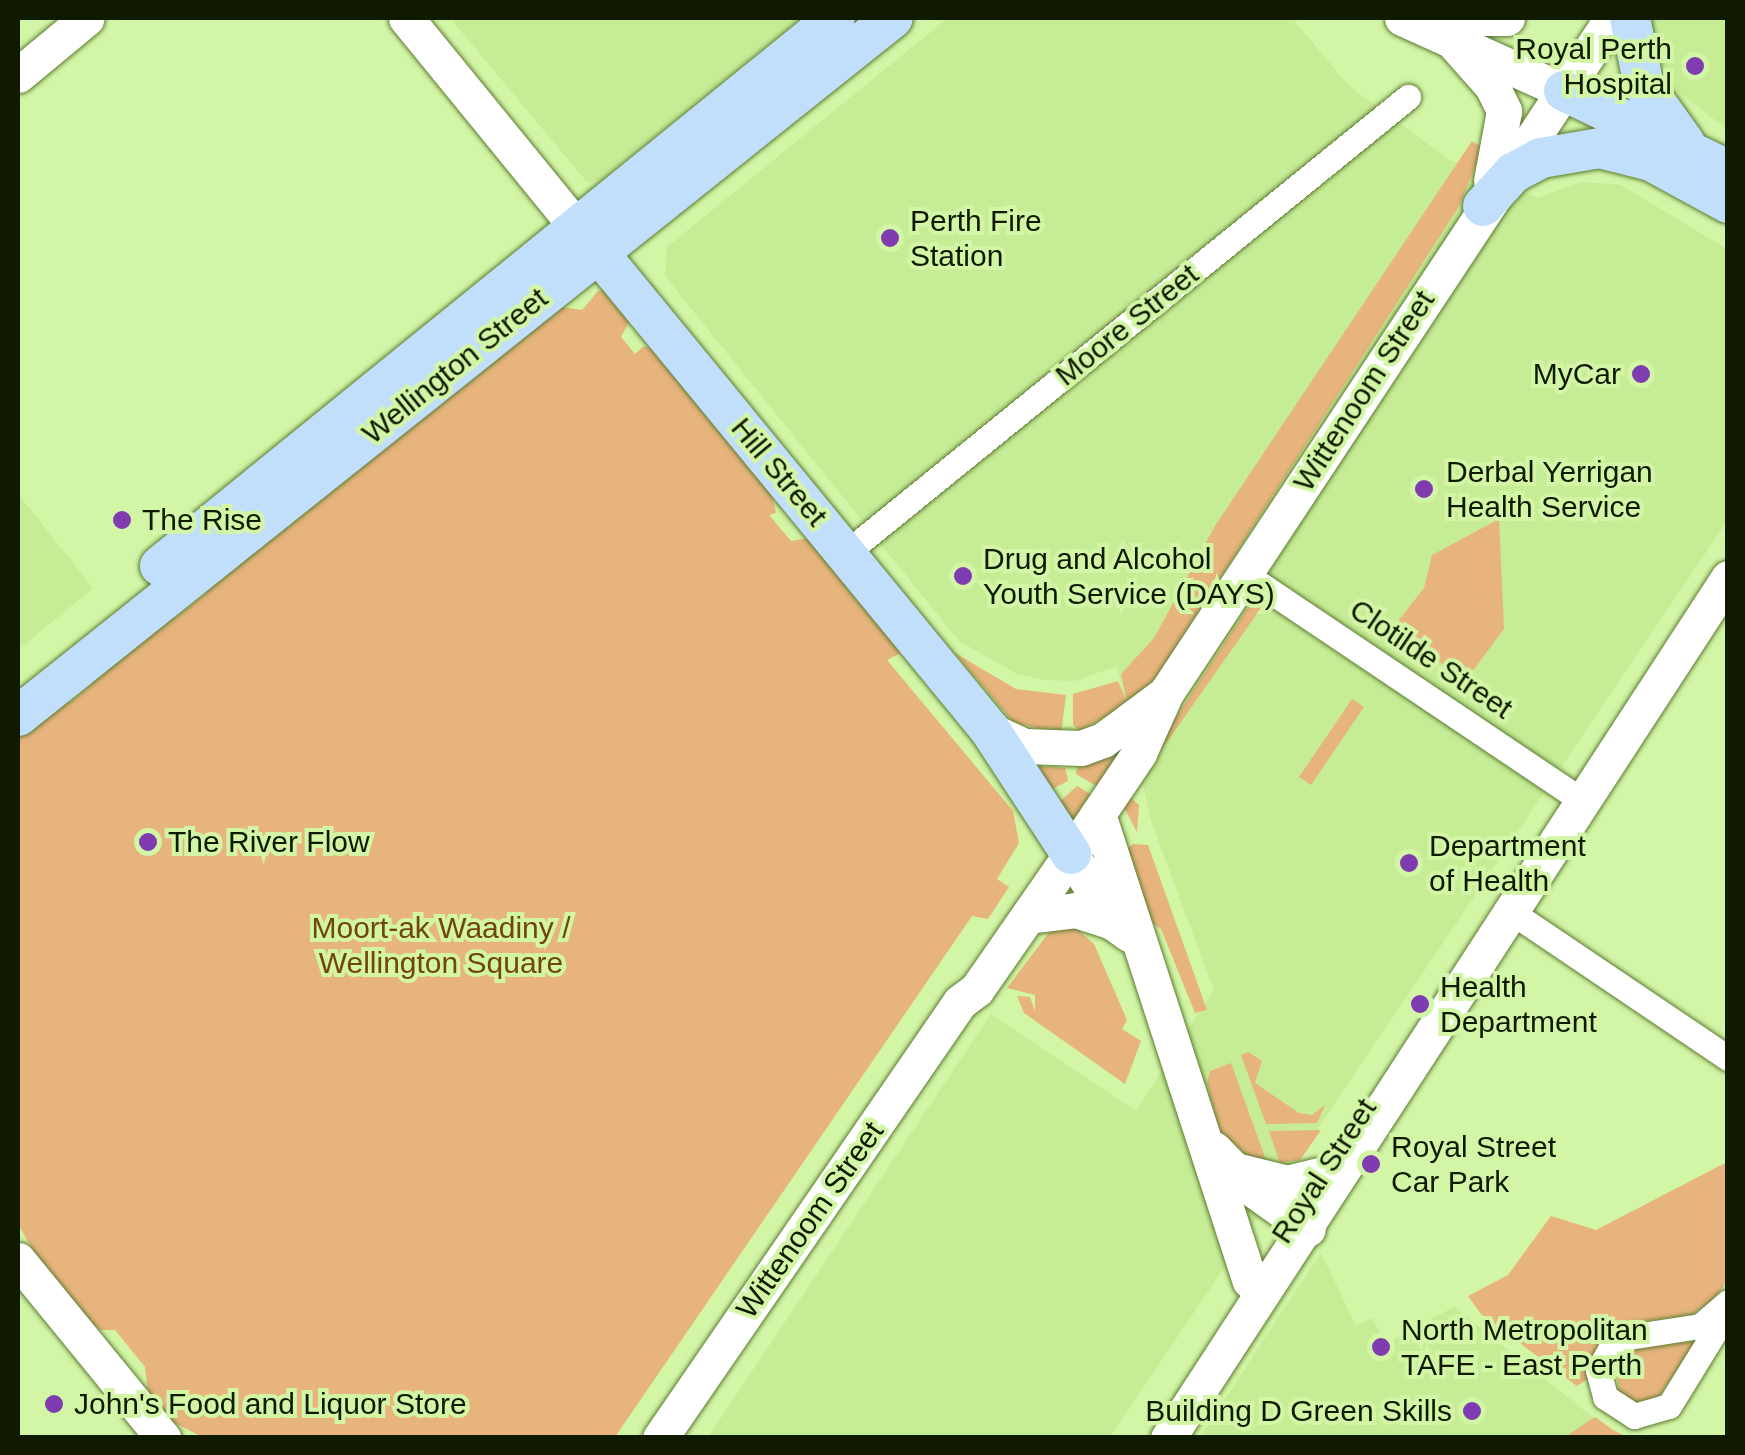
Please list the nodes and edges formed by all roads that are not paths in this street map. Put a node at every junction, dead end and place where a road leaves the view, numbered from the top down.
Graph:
1 (88, 18) edge
2 (406, 18) edge
3 (836, 18) edge
4 (892, 18) edge
5 (1402, 18) edge
6 (1507, 18) edge
7 (1612, 18) edge
8 (1630, 18) edge
9 (1443, 29) edge
10 (18, 75) edge
11 (1564, 90) junction
12 (1408, 97) dead end
13 (1689, 148) junction
14 (1728, 170) edge
15 (1728, 203) edge
16 (1483, 206) junction
17 (587, 239) junction
18 (846, 553) junction
19 (1246, 574) junction
20 (1728, 578) edge
21 (18, 682) edge
22 (1166, 693) junction
23 (18, 716) edge
24 (990, 730) junction
25 (1580, 798) junction
26 (1040, 807) junction
27 (1098, 814) junction
28 (1072, 854) junction
29 (1507, 909) junction
30 (1028, 916) junction
31 (1123, 929) junction
32 (960, 1002) junction
33 (1728, 1058) edge
34 (1222, 1168) junction
35 (1320, 1175) junction
36 (1294, 1233) junction
37 (18, 1260) edge
38 (1250, 1281) junction
39 (1728, 1302) edge
40 (1728, 1310) edge
41 (163, 1438) edge
42 (660, 1438) edge
43 (1146, 1438) edge
44 (1168, 1438) edge

1 - 10 main road
2 - 17 main road, Hill Street
3 - 17 main road, Wellington Street
4 - 17 main road, Wellington Street
5 - 9 main road
6 - 9 main road
7 - 11 main road
8 - 13 main road
9 - 11 main road
9 - 16 main road
11 - 13 main road
11 - 16 main road, Wittenoom Street
12 - 18 street, Moore Street
13 - 14 main road
15 - 16 main road
16 - 19 main road, Wittenoom Street
17 - 18 main road, Hill Street
17 - 21 main road, Wellington Street
17 - 23 main road, Wellington Street
18 - 24 main road, Hill Street
19 - 22 main road, Wittenoom Street
19 - 25 street, Clotilde Street
20 - 25 main road, Royal Street
22 - 24 main road, Wittenoom Street
22 - 27 main road, Wittenoom Street
24 - 26 main road, Hill Street
25 - 29 main road, Royal Street
26 - 28 main road, Hill Street
26 - 32 main road, Wittenoom Street
27 - 28 main road, Wittenoom Street
27 - 31 main road, Hill Street
28 - 30 main road, Wittenoom Street
28 - 31 main road, Hill Street
29 - 33 street
29 - 35 main road, Royal Street
29 - 36 main road, Royal Street
30 - 31 main road
30 - 32 main road, Wittenoom Street
31 - 34 main road, Hill Street
32 - 42 main road, Wittenoom Street
34 - 35 main road
34 - 36 main road
34 - 38 main road, Hill Street
35 - 36 main road, Royal Street
36 - 38 main road, Royal Street
36 - 44 main road, Royal Street
37 - 41 main road
38 - 43 main road, Royal Street
39 - 40 street

